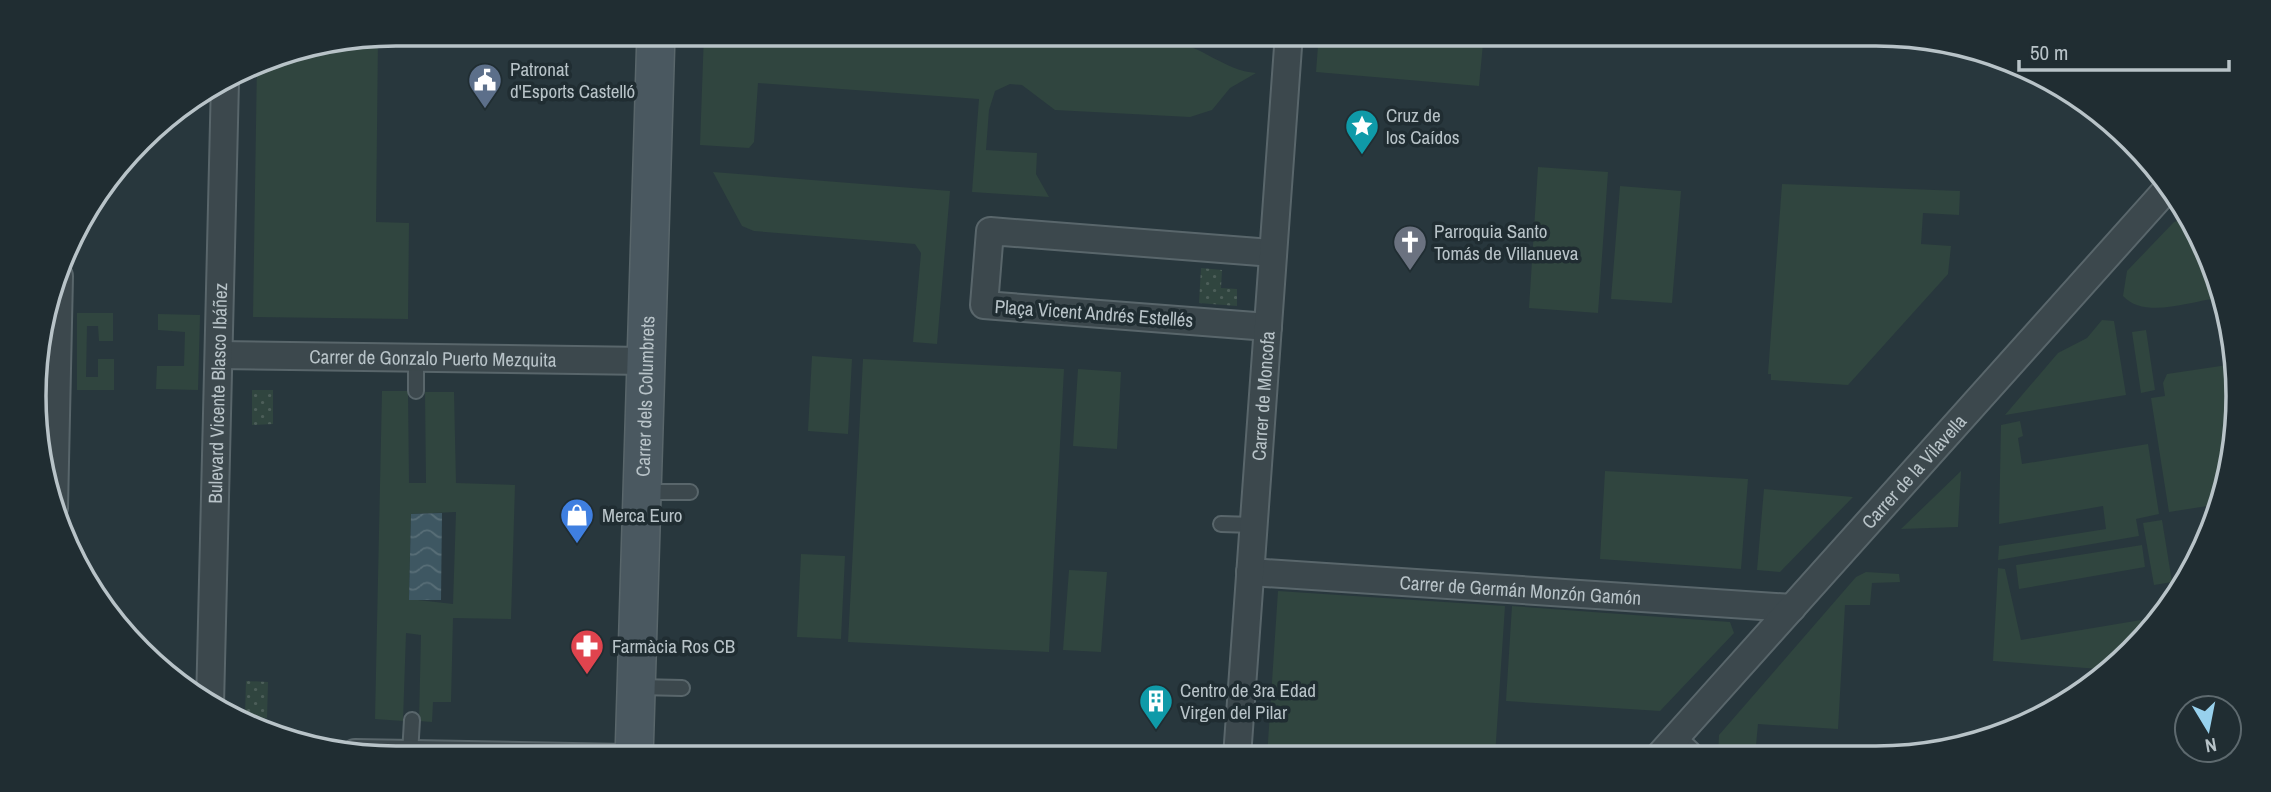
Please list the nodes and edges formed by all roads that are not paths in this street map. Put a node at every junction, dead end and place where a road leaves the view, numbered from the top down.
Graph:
1 (656, 46) edge
2 (1288, 46) edge
3 (225, 90) edge
4 (2162, 195) edge
5 (1273, 253) junction
6 (1268, 327) junction
7 (219, 355) junction
8 (416, 357) junction
9 (47, 358) edge
10 (646, 361) junction
11 (416, 391) dead end
12 (52, 464) edge
13 (642, 492) junction
14 (690, 492) dead end
15 (1221, 524) dead end
16 (1254, 525) junction
17 (1250, 572) junction
18 (1792, 608) junction
19 (636, 687) junction
20 (682, 688) dead end
21 (211, 694) edge
22 (412, 720) dead end
23 (1678, 736) junction
24 (411, 746) edge
25 (634, 746) edge
26 (1238, 746) edge
27 (1669, 746) edge
28 (1688, 746) edge

1 - 10 street, Carrer dels Columbrets
2 - 5 street, Carrer de Moncofa
3 - 7 street, Bulevard Vicente Blasco Ibáñez
4 - 18 street, Carrer de la Vilavella
5 - 6 street, Carrer de Moncofa
5 - 6 street, Plaça Vicent Andrés Estellés
6 - 16 street, Carrer de Moncofa
7 - 8 street, Carrer de Gonzalo Puerto Mezquita
7 - 21 street, Bulevard Vicente Blasco Ibáñez
8 - 10 street, Carrer de Gonzalo Puerto Mezquita
8 - 11 lane
9 - 12 street
10 - 13 street, Carrer dels Columbrets
13 - 14 lane
13 - 19 street, Carrer dels Columbrets
15 - 16 lane
16 - 17 street, Carrer de Moncofa
17 - 18 street, Carrer de Germán Monzón Gamón
17 - 26 street, Carrer de Moncofa
18 - 23 street, Carrer de la Vilavella
19 - 20 lane
19 - 25 street, Carrer dels Columbrets
22 - 24 lane
23 - 27 street, Carrer de la Vilavella
23 - 28 lane

